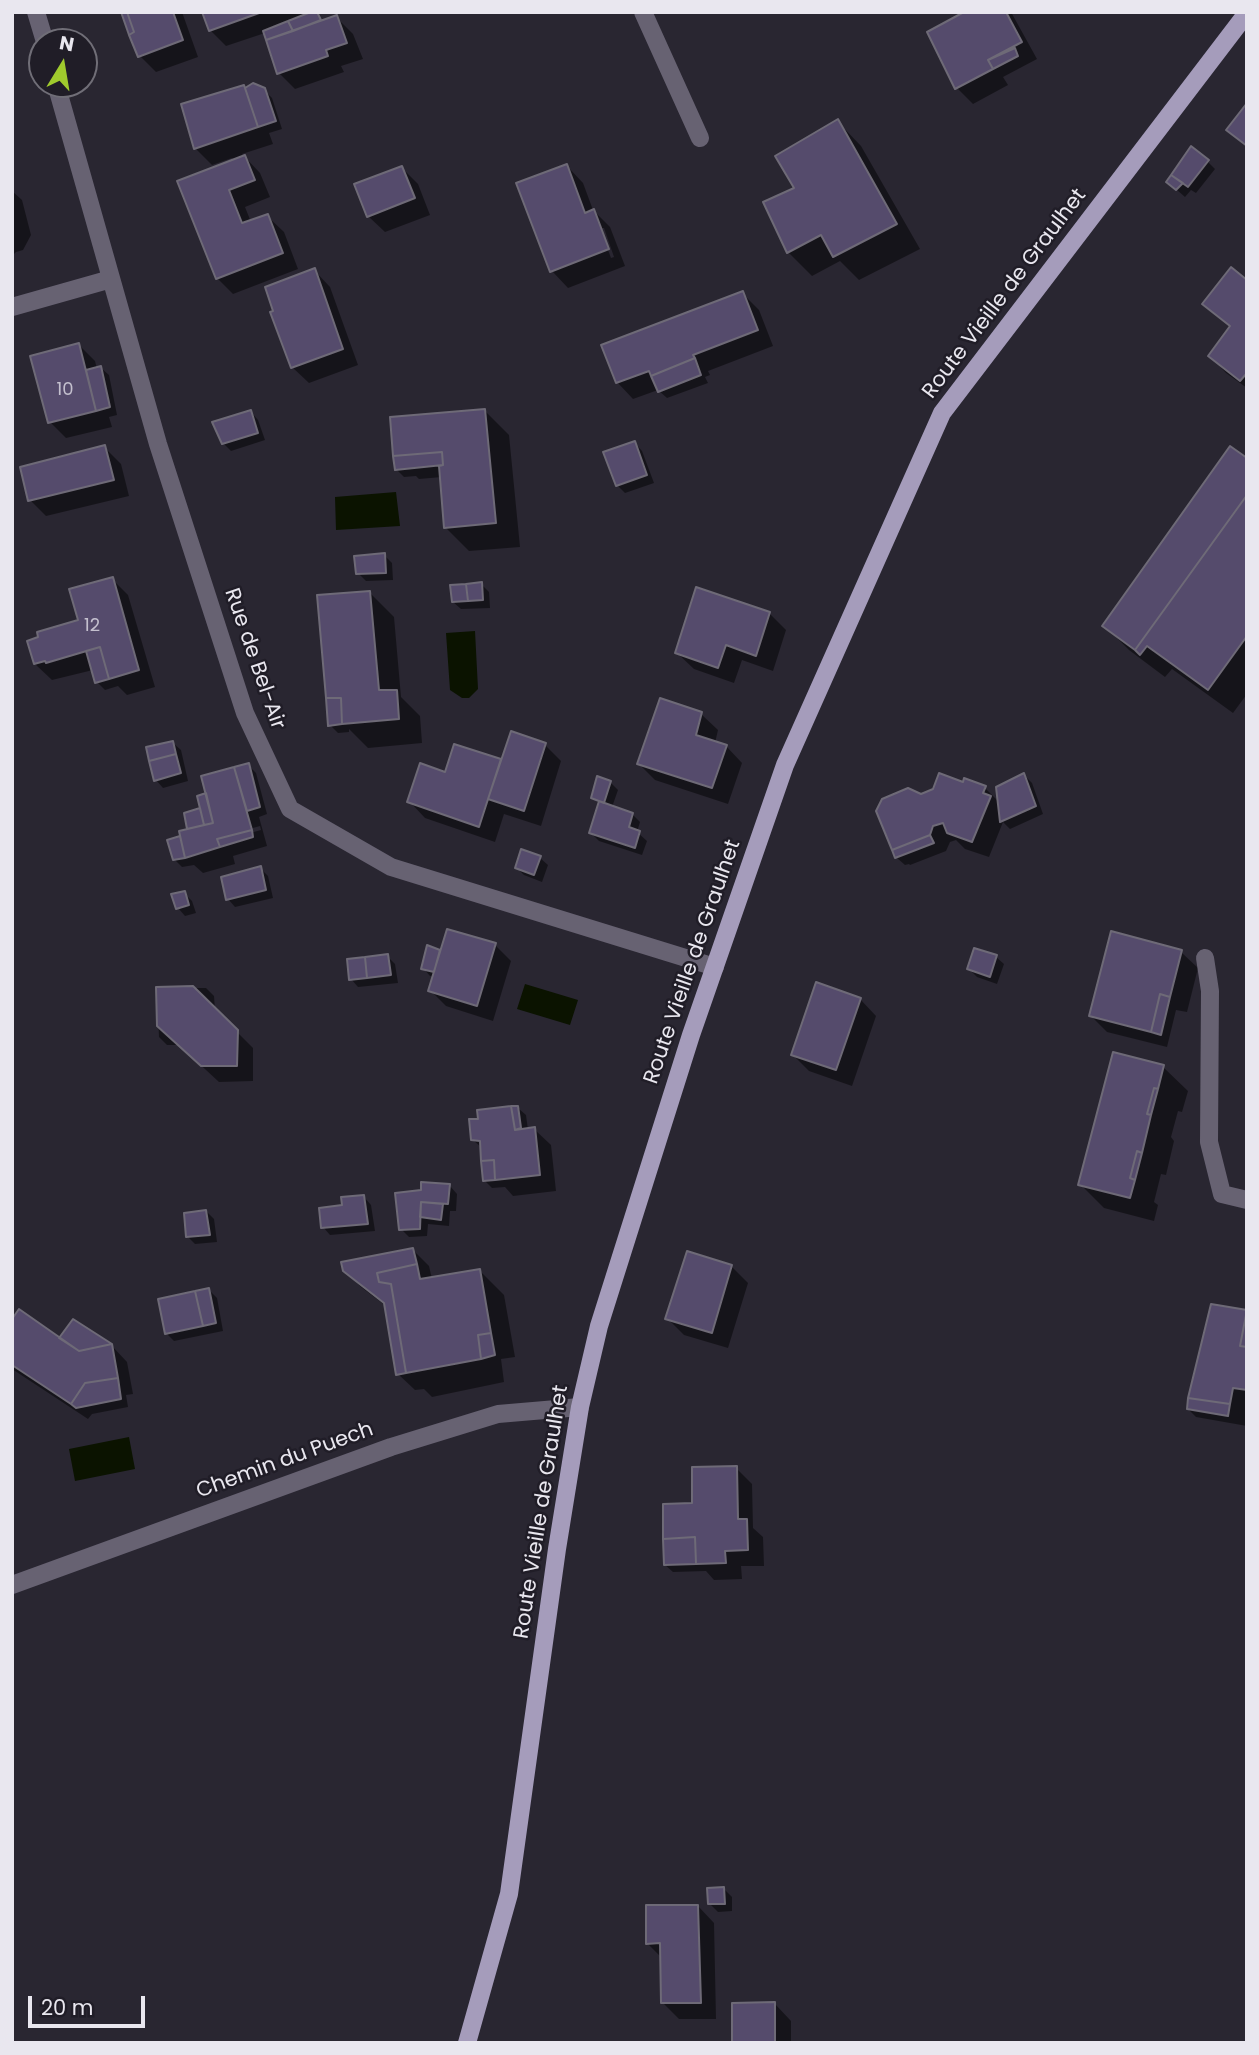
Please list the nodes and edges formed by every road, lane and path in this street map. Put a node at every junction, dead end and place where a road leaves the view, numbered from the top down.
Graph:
1 (643, 12) edge
2 (1247, 13) edge
3 (60, 98) edge
4 (700, 138) dead end
5 (111, 279) junction
6 (12, 307) edge
7 (1205, 958) dead end
8 (715, 967) junction
9 (1247, 1200) edge
10 (580, 1407) junction
11 (12, 1585) edge
12 (467, 2043) edge

1 - 4 street
2 - 8 main road, Route Vieille de Graulhet
3 - 5 street, Rue de Bel-Air
5 - 6 street
5 - 8 street, Rue de Bel-Air
7 - 9 street
8 - 10 main road, Route Vieille de Graulhet
10 - 11 street, Chemin du Puech
10 - 12 main road, Route Vieille de Graulhet

